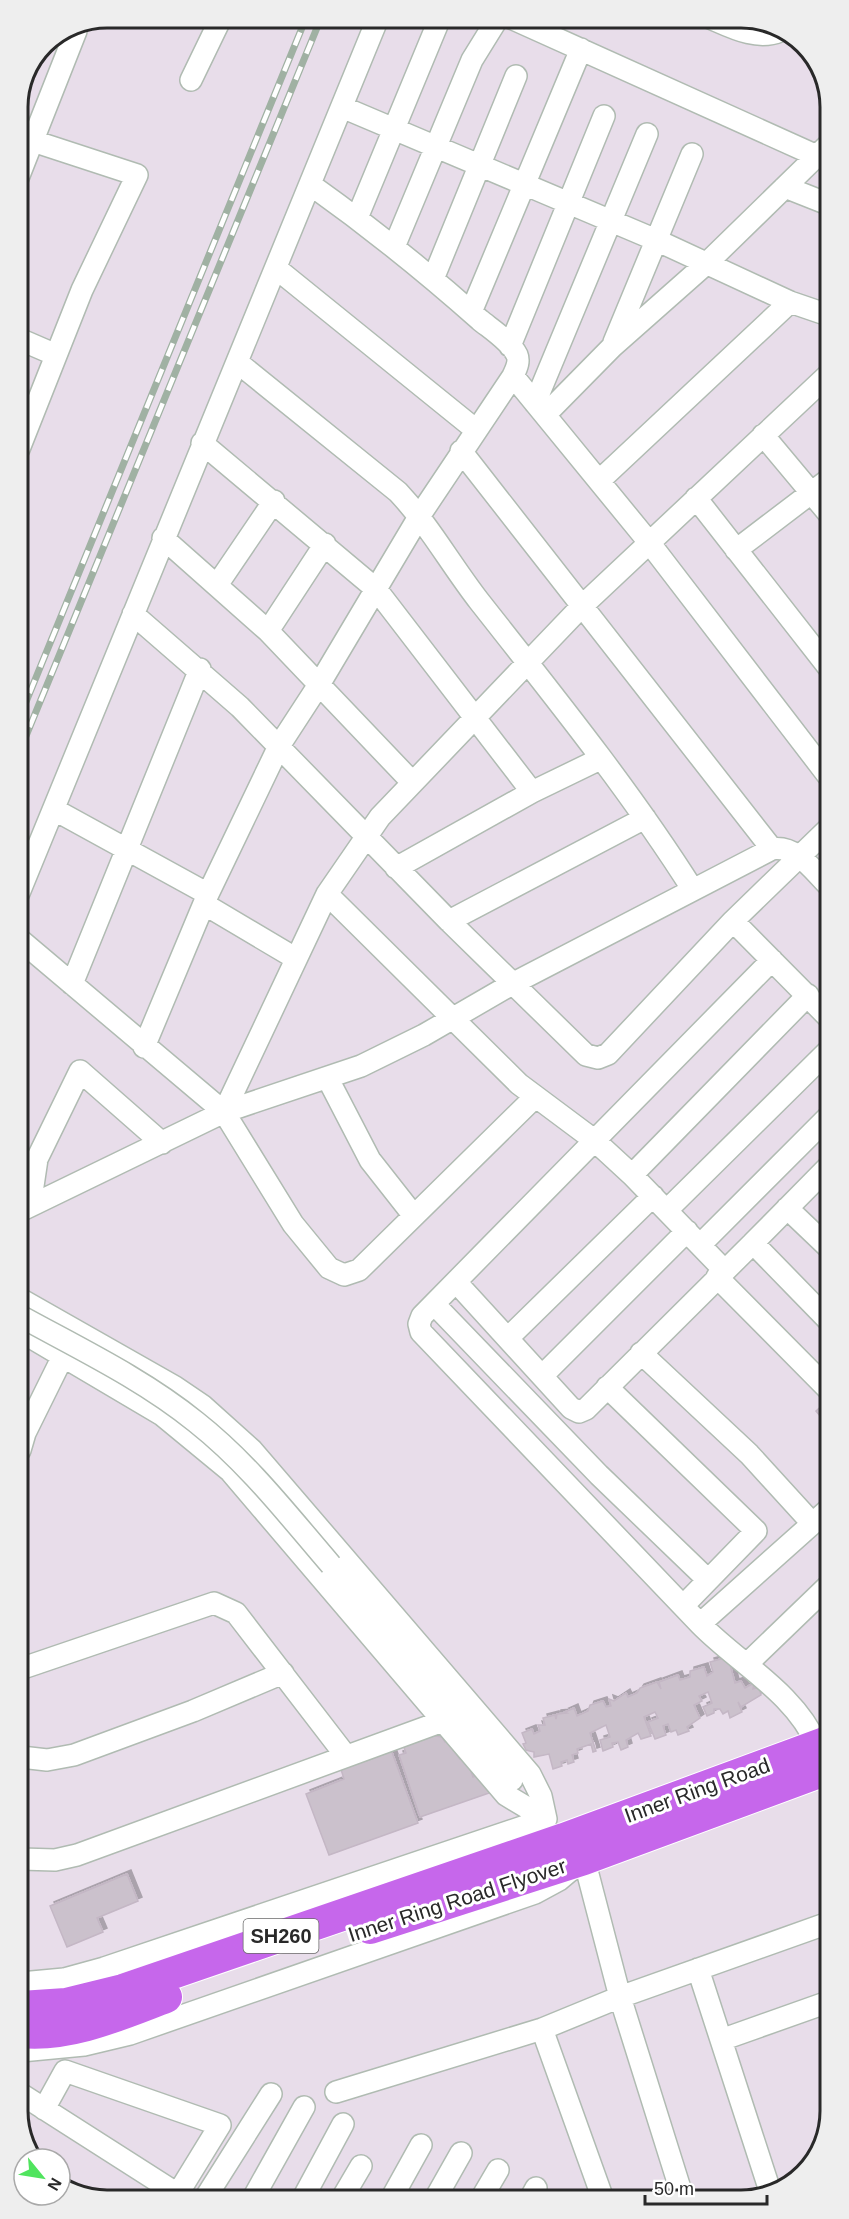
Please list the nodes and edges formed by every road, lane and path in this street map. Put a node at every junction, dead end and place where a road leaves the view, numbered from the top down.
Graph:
1 (216, 29) edge
2 (374, 29) edge
3 (435, 29) edge
4 (491, 29) edge
5 (546, 29) edge
6 (738, 29) edge
7 (766, 33) edge
8 (74, 36) edge
9 (581, 49) junction
10 (516, 76) dead end
11 (191, 80) dead end
12 (342, 107) junction
13 (604, 116) dead end
14 (393, 129) junction
15 (647, 134) dead end
16 (33, 141) junction
17 (435, 147) junction
18 (820, 150) edge
19 (29, 151) edge
20 (820, 153) edge
21 (692, 154) dead end
22 (478, 166) junction
23 (311, 185) junction
24 (523, 185) junction
25 (784, 187) junction
26 (820, 201) edge
27 (568, 203) junction
28 (357, 218) junction
29 (610, 220) junction
30 (656, 240) junction
31 (394, 247) junction
32 (707, 262) junction
33 (277, 269) junction
34 (433, 279) junction
35 (790, 302) junction
36 (471, 312) junction
37 (820, 312) edge
38 (29, 344) edge
39 (510, 346) junction
40 (612, 347) junction
41 (56, 355) junction
42 (237, 362) junction
43 (513, 376) junction
44 (820, 382) edge
45 (540, 409) junction
46 (29, 424) edge
47 (476, 430) junction
48 (763, 435) junction
49 (202, 443) junction
50 (461, 451) junction
51 (599, 481) junction
52 (820, 486) edge
53 (820, 488) edge
54 (696, 498) junction
55 (274, 501) junction
56 (420, 515) junction
57 (163, 538) junction
58 (648, 541) junction
59 (325, 544) junction
60 (736, 550) junction
61 (217, 585) junction
62 (376, 589) junction
63 (581, 607) junction
64 (133, 614) junction
65 (268, 631) junction
66 (820, 657) edge
67 (527, 662) junction
68 (200, 669) junction
69 (320, 683) junction
70 (473, 717) junction
71 (279, 746) junction
72 (600, 759) junction
73 (820, 765) edge
74 (411, 781) junction
75 (532, 792) junction
76 (55, 810) junction
77 (645, 818) junction
78 (365, 836) junction
79 (820, 836) edge
80 (772, 849) junction
81 (129, 850) junction
82 (799, 856) junction
83 (396, 868) junction
84 (29, 870) edge
85 (820, 877) edge
86 (693, 891) junction
87 (327, 894) junction
88 (206, 899) junction
89 (448, 921) junction
90 (733, 921) junction
91 (29, 948) edge
92 (295, 958) junction
93 (772, 960) junction
94 (72, 984) junction
95 (512, 984) junction
96 (808, 995) junction
97 (820, 1008) edge
98 (451, 1018) junction
99 (144, 1047) junction
100 (820, 1058) edge
101 (328, 1079) junction
102 (536, 1097) junction
103 (224, 1112) junction
104 (820, 1125) edge
105 (594, 1140) junction
106 (162, 1143) junction
107 (632, 1175) junction
108 (820, 1178) edge
109 (29, 1192) edge
110 (660, 1203) junction
111 (29, 1207) edge
112 (787, 1208) junction
113 (414, 1216) junction
114 (693, 1238) junction
115 (820, 1239) edge
116 (753, 1243) junction
117 (721, 1274) junction
118 (456, 1282) junction
119 (29, 1304) edge
120 (434, 1304) junction
121 (820, 1312) edge
122 (29, 1321) edge
123 (76, 1329) junction
124 (29, 1336) edge
125 (508, 1338) junction
126 (642, 1353) junction
127 (62, 1356) junction
128 (543, 1375) junction
129 (820, 1380) edge
130 (607, 1387) junction
131 (29, 1424) edge
132 (820, 1516) edge
133 (812, 1523) junction
134 (708, 1580) junction
135 (820, 1594) edge
136 (683, 1606) junction
137 (700, 1624) junction
138 (748, 1663) junction
139 (29, 1666) edge
140 (284, 1673) junction
141 (443, 1721) junction
142 (820, 1751) edge
143 (346, 1756) junction
144 (29, 1757) edge
145 (820, 1764) edge
146 (555, 1847) junction
147 (29, 1859) edge
148 (820, 1926) edge
149 (699, 1969) junction
150 (29, 1982) edge
151 (620, 1997) junction
152 (820, 2005) edge
153 (29, 2006) edge
154 (542, 2029) junction
155 (29, 2032) edge
156 (722, 2040) junction
157 (29, 2050) edge
158 (336, 2092) dead end
159 (271, 2094) dead end
160 (29, 2099) edge
161 (304, 2108) dead end
162 (44, 2109) junction
163 (343, 2124) dead end
164 (421, 2145) dead end
165 (461, 2153) dead end
166 (361, 2166) dead end
167 (498, 2170) dead end
168 (768, 2185) edge
169 (168, 2190) edge
170 (184, 2190) edge
171 (210, 2190) edge
172 (258, 2190) edge
173 (307, 2190) edge
174 (347, 2190) edge
175 (396, 2190) edge
176 (440, 2190) edge
177 (486, 2190) edge
178 (600, 2190) edge
179 (680, 2190) edge

1 - 11 street
2 - 12 street
3 - 14 street
4 - 17 street
5 - 9 street
6 - 7 street
8 - 16 street
9 - 18 street
9 - 24 street
10 - 22 street
12 - 14 street
12 - 23 street
13 - 27 street
14 - 17 street
14 - 28 street
15 - 29 street
16 - 19 street
16 - 41 street
17 - 22 street
17 - 31 street
20 - 25 street
21 - 30 street
22 - 24 street
22 - 34 street
23 - 28 street
23 - 33 street
24 - 27 street
24 - 36 street
25 - 26 street
25 - 32 street
27 - 29 street
27 - 39 street
28 - 31 street
29 - 30 street
29 - 45 street
30 - 32 street
30 - 40 street
31 - 34 street
32 - 35 street
32 - 40 street
33 - 42 street
33 - 47 street
34 - 36 street
35 - 37 street
35 - 51 street
36 - 39 street
38 - 41 street
39 - 43 street
40 - 45 street
41 - 46 street
42 - 49 street
42 - 56 street
43 - 45 street
43 - 47 street
44 - 48 street
45 - 51 street
47 - 50 street
48 - 52 street
48 - 54 street
49 - 55 street
49 - 57 street
50 - 56 street
50 - 63 street
51 - 58 street
53 - 60 street
54 - 58 street
54 - 60 street
55 - 59 street
55 - 61 street
56 - 62 street
56 - 67 street
57 - 61 street
57 - 64 street
58 - 63 street
58 - 73 street
59 - 62 street
59 - 65 street
60 - 66 street
61 - 65 street
62 - 69 street
62 - 70 street
63 - 67 street
63 - 80 street
64 - 68 street
64 - 76 street
65 - 69 street
67 - 70 street
67 - 72 street
68 - 71 street
68 - 81 street
69 - 71 street
69 - 74 street
70 - 74 street
70 - 75 street
71 - 78 street
71 - 88 street
72 - 75 street
72 - 77 street
74 - 78 street
75 - 83 street
76 - 81 street
76 - 84 street
77 - 86 street
77 - 89 street
78 - 83 street
78 - 87 street
79 - 82 street
80 - 82 street
80 - 86 street
81 - 88 street
81 - 94 street
82 - 85 street
82 - 90 street
83 - 89 street
86 - 95 street
87 - 92 street
87 - 98 street
88 - 92 street
88 - 99 street
89 - 95 street
90 - 93 street
90 - 95 street
91 - 94 street
92 - 103 street
93 - 96 street
93 - 105 street
94 - 99 street
95 - 98 street
96 - 97 street
96 - 107 street
98 - 101 street
98 - 102 street
99 - 103 street
100 - 110 street
101 - 103 street
101 - 113 street
102 - 105 street
102 - 113 street
103 - 106 street
103 - 113 street
104 - 114 street
105 - 107 street
105 - 118 street
106 - 109 street
106 - 111 street
107 - 110 street
108 - 112 street
110 - 114 street
110 - 125 street
112 - 115 street
112 - 116 street
114 - 117 street
114 - 128 street
116 - 117 street
116 - 121 street
117 - 126 street
117 - 129 street
118 - 120 street
118 - 125 street
119 - 123 street
120 - 134 street
120 - 136 street
122 - 146 street, bridge
123 - 127 street
123 - 146 street
124 - 127 street
125 - 128 street
126 - 130 street
126 - 133 street
127 - 131 street
127 - 141 street
128 - 130 street
130 - 134 street
132 - 133 street
133 - 137 street
134 - 136 street
135 - 138 street
136 - 137 street
137 - 138 street
138 - 142 street
139 - 140 street
140 - 143 street
140 - 144 street
141 - 143 street
141 - 146 street
143 - 147 street
145 - 146 highway, Inner Ring Road / SH260
146 - 150 street
146 - 151 street
146 - 153 highway, Inner Ring Road Flyover / SH260
146 - 155 highway, Inner Ring Road Flyover
146 - 157 street
148 - 149 street
149 - 151 street
149 - 156 street
151 - 154 street
151 - 179 street
152 - 156 street
154 - 158 street
154 - 178 street
156 - 168 street
159 - 171 street
160 - 162 street
161 - 172 street
162 - 169 street
162 - 170 street
163 - 173 street
164 - 175 street
165 - 176 street
166 - 174 street
167 - 177 street

